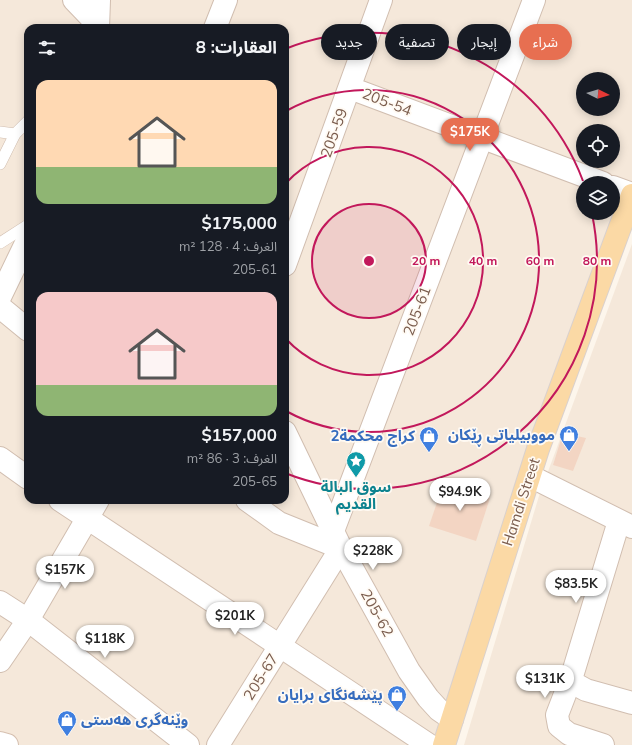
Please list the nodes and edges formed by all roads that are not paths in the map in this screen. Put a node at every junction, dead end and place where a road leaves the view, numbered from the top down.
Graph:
1 (74, 0) edge
2 (99, 0) edge
3 (226, 0) edge
4 (381, 0) edge
5 (534, 0) edge
6 (95, 24) edge
7 (97, 24) edge
8 (217, 24) edge
9 (350, 88) junction
10 (24, 125) edge
11 (0, 132) edge
12 (15, 134) junction
13 (483, 138) junction
14 (0, 164) edge
15 (584, 176) edge
16 (620, 190) edge
17 (632, 194) edge
18 (24, 228) edge
19 (0, 243) edge
20 (24, 247) edge
21 (289, 254) edge
22 (0, 297) edge
23 (0, 307) edge
24 (24, 327) edge
25 (289, 440) edge
26 (0, 458) edge
27 (24, 475) edge
28 (530, 476) junction
29 (66, 504) edge
30 (96, 504) edge
31 (253, 504) edge
32 (87, 519) junction
33 (625, 524) edge
34 (337, 540) junction
35 (0, 602) edge
36 (28, 620) junction
37 (280, 645) junction
38 (0, 661) edge
39 (572, 676) junction
40 (632, 703) edge
41 (452, 720) junction
42 (0, 743) edge
43 (7, 745) edge
44 (188, 745) edge
45 (218, 745) edge
46 (429, 745) edge
47 (444, 745) edge
48 (603, 745) edge

1 - 6 street
2 - 7 street
3 - 8 street
4 - 9 street, 205-59
5 - 13 street, 205-61
9 - 13 street, 205-54
9 - 21 street, 205-59
10 - 12 lane
11 - 12 lane
12 - 14 lane
13 - 15 street, 205-54
13 - 34 street, 205-61
16 - 17 street
17 - 28 main road, Hamdi Street
18 - 19 lane
20 - 22 street
23 - 24 street
25 - 34 street, 205-62
26 - 27 street
28 - 33 street
28 - 41 main road, Hamdi Street
29 - 32 street
30 - 32 street
31 - 34 street
32 - 36 street
32 - 37 street
33 - 39 street
34 - 37 street, 205-67
34 - 41 street, 205-62
35 - 36 street
36 - 38 street
36 - 44 street
37 - 45 street, 205-67
37 - 46 street
39 - 40 street
39 - 48 street
41 - 47 main road, Hamdi Street
42 - 43 street

